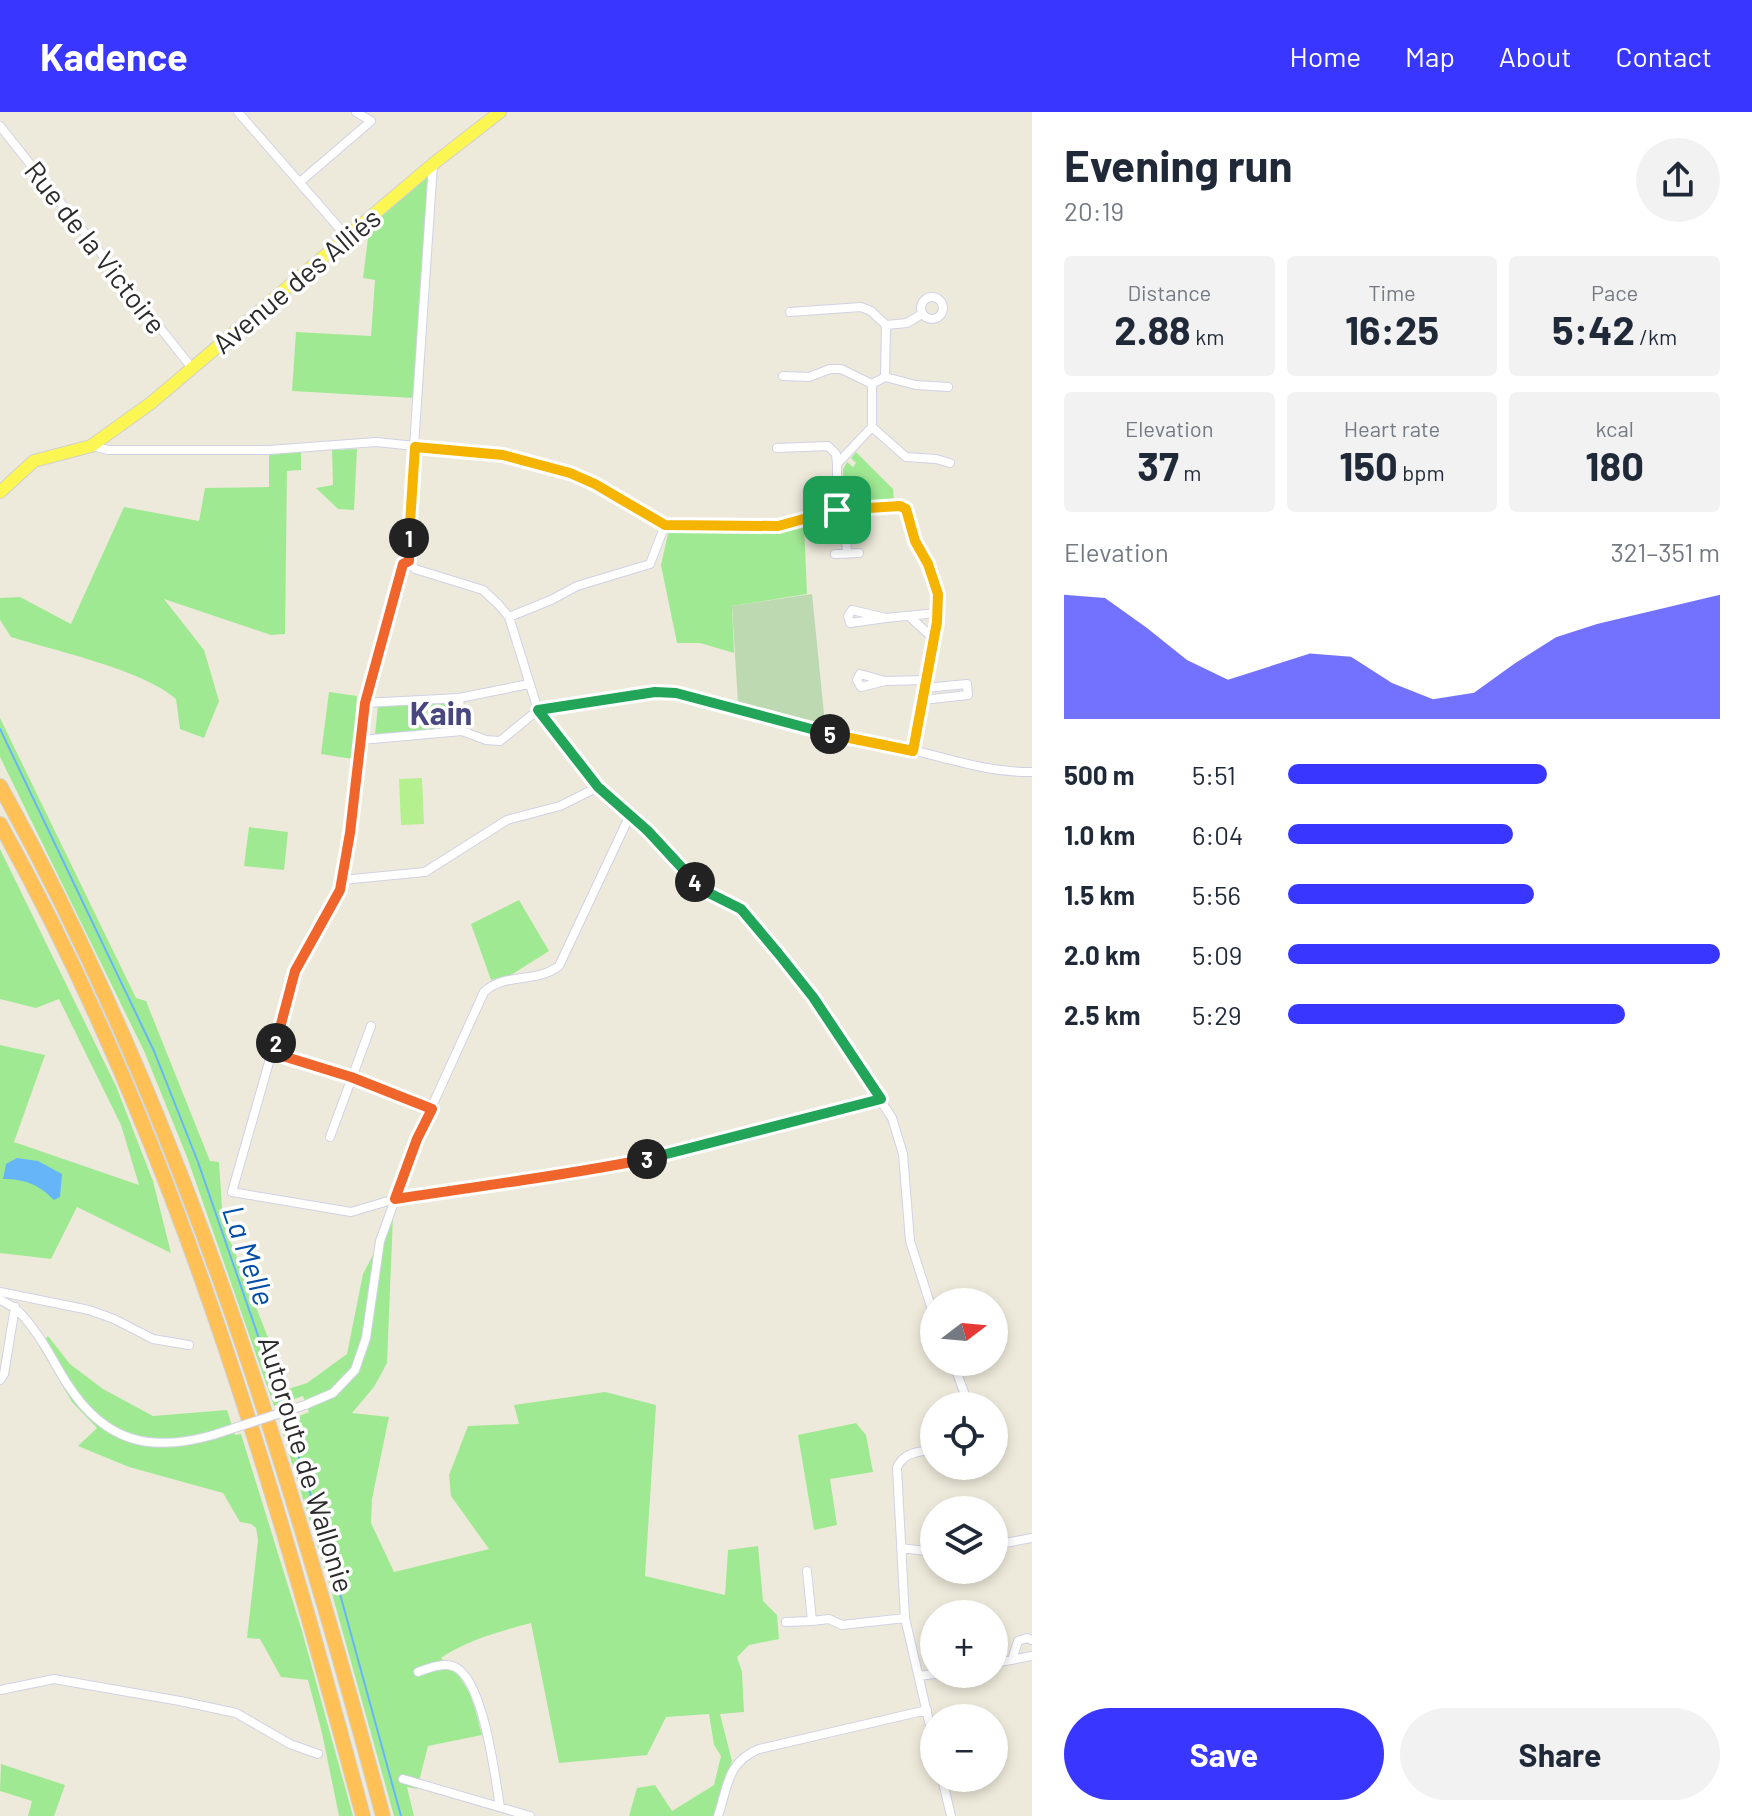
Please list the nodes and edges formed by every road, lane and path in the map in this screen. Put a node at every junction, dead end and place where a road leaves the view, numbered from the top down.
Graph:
1 (238, 112) edge
2 (356, 112) edge
3 (500, 112) edge
4 (0, 126) edge
5 (433, 164) junction
6 (300, 182) junction
7 (347, 237) junction
8 (790, 312) dead end
9 (922, 314) dead end
10 (886, 325) junction
11 (192, 368) junction
12 (783, 376) dead end
13 (885, 377) junction
14 (872, 384) junction
15 (948, 387) dead end
16 (872, 427) junction
17 (91, 446) junction
18 (415, 447) junction
19 (777, 448) dead end
20 (950, 463) dead end
21 (837, 464) junction
22 (0, 492) edge
23 (840, 509) junction
24 (665, 525) junction
25 (859, 553) dead end
26 (835, 554) dead end
27 (847, 554) junction
28 (409, 561) junction
29 (937, 613) junction
30 (509, 617) junction
31 (910, 617) junction
32 (886, 618) dead end
33 (934, 639) junction
34 (885, 681) dead end
35 (529, 684) junction
36 (926, 684) junction
37 (459, 698) junction
38 (923, 700) junction
39 (365, 703) junction
40 (538, 710) junction
41 (464, 732) junction
42 (361, 740) junction
43 (913, 751) junction
44 (1032, 772) edge
45 (0, 786) edge
46 (598, 787) junction
47 (630, 815) junction
48 (0, 824) edge
49 (342, 880) junction
50 (371, 1026) dead end
51 (273, 1053) junction
52 (351, 1077) junction
53 (881, 1099) junction
54 (432, 1109) junction
55 (330, 1137) dead end
56 (395, 1199) junction
57 (925, 1288) edge
58 (0, 1292) edge
59 (28, 1297) junction
60 (0, 1300) edge
61 (18, 1309) junction
62 (189, 1345) dead end
63 (0, 1380) edge
64 (920, 1453) edge
65 (1032, 1538) edge
66 (1008, 1542) edge
67 (901, 1548) junction
68 (920, 1550) edge
69 (807, 1571) dead end
70 (905, 1618) junction
71 (812, 1621) junction
72 (786, 1622) dead end
73 (1032, 1640) edge
74 (1032, 1656) edge
75 (1012, 1660) junction
76 (1008, 1661) edge
77 (418, 1672) dead end
78 (919, 1676) joint
79 (0, 1690) edge
80 (926, 1704) edge
81 (920, 1712) edge
82 (318, 1754) dead end
83 (403, 1779) dead end
84 (945, 1792) edge
85 (500, 1807) junction
86 (363, 1816) edge
87 (383, 1816) edge
88 (530, 1816) edge
89 (718, 1816) edge
90 (951, 1816) edge

1 - 6 street
2 - 6 street
3 - 5 main road, Avenue des Alliés
4 - 11 street, Rue de la Victoire
5 - 7 main road, Avenue des Alliés
5 - 18 street
6 - 7 street
7 - 11 main road, Avenue des Alliés
8 - 10 street
9 - 10 street
10 - 13 street
11 - 17 main road, Avenue des Alliés
12 - 14 street
13 - 14 street
13 - 15 street
14 - 16 street
16 - 20 street
16 - 21 street
17 - 18 street
17 - 22 main road
18 - 24 street
18 - 28 street
19 - 21 street
21 - 23 street
23 - 24 street
23 - 27 street
23 - 29 street
24 - 30 street
25 - 27 street
26 - 27 street
28 - 30 street
28 - 39 street
29 - 31 street
29 - 33 street
30 - 35 street
31 - 32 street
31 - 33 street
33 - 36 street
34 - 36 street
35 - 37 street
35 - 40 street
36 - 38 street
36 - 38 street
37 - 39 street
37 - 41 street
38 - 43 street
39 - 42 street
40 - 41 street
40 - 43 street
40 - 46 street
41 - 42 street
42 - 49 street
43 - 44 street
45 - 87 highway, Autoroute de Wallonie
46 - 47 street
46 - 49 street
47 - 53 street
47 - 54 street
48 - 86 highway, Autoroute de Wallonie
49 - 51 street
50 - 52 street
51 - 52 street
51 - 56 street
52 - 54 street
52 - 55 street
53 - 56 street
53 - 57 street
54 - 56 street
56 - 61 street, bridge
58 - 59 street
59 - 61 street
59 - 62 street
60 - 61 street
61 - 63 street
64 - 67 street
65 - 66 street
67 - 68 street
67 - 70 street
69 - 71 street
70 - 71 street
70 - 78 street
71 - 72 street
73 - 75 street
74 - 75 street
75 - 76 street
77 - 85 street
78 - 80 street
79 - 82 street
81 - 89 street
83 - 85 street
84 - 90 street
85 - 88 street

